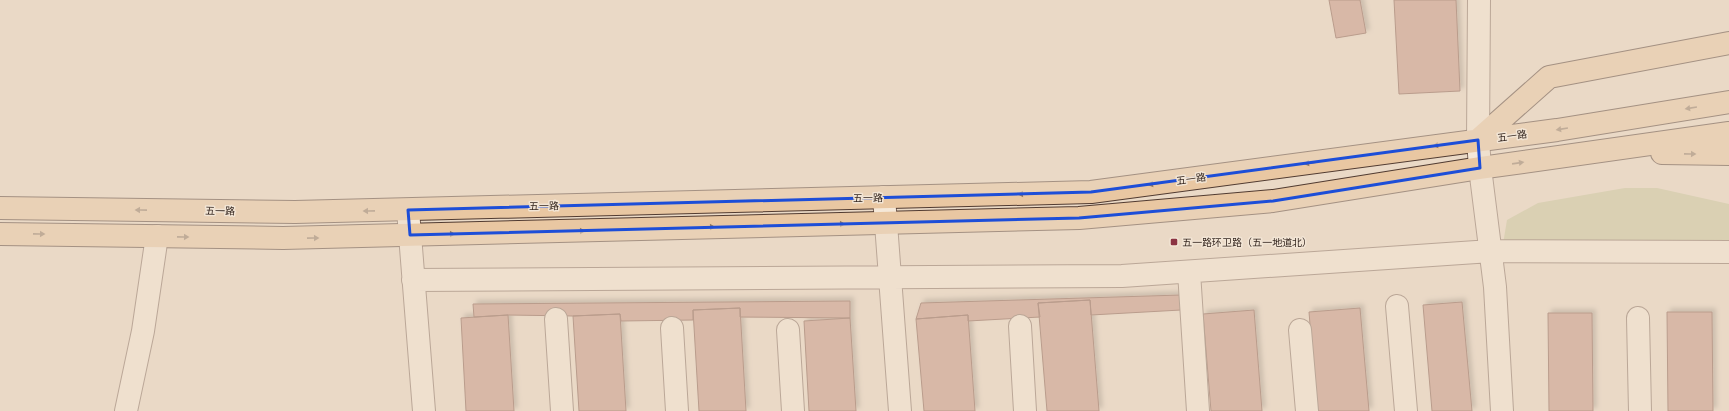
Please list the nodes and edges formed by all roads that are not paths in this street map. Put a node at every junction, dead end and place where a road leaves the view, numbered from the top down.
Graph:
1 (1479, 0) edge
2 (1729, 43) edge
3 (1729, 102) edge
4 (1729, 133) edge
5 (1478, 140) junction
6 (1595, 152) junction
7 (1729, 154) edge
8 (1480, 168) junction
9 (884, 197) junction
10 (0, 208) edge
11 (408, 210) junction
12 (886, 223) junction
13 (0, 234) edge
14 (410, 235) junction
15 (157, 236) junction
16 (1491, 251) junction
17 (1729, 252) edge
18 (1189, 272) junction
19 (890, 277) junction
20 (413, 280) junction
21 (1398, 306) dead end
22 (1638, 318) dead end
23 (556, 319) dead end
24 (1020, 326) dead end
25 (672, 328) dead end
26 (788, 330) dead end
27 (1300, 330) dead end
28 (126, 411) edge
29 (424, 411) edge
30 (562, 411) edge
31 (677, 411) edge
32 (793, 411) edge
33 (900, 411) edge
34 (1025, 411) edge
35 (1198, 411) edge
36 (1307, 411) edge
37 (1406, 411) edge
38 (1502, 411) edge
39 (1640, 411) edge

1 - 5 street
2 - 5 main road
3 -> 5 main road, 五一路
4 - 6 main road
5 - 8 street
5 -> 9 main road, 五一路
6 -> 7 main road
8 -> 6 main road
8 - 12 main road
8 - 16 street
9 - 11 main road, 五一路
9 - 12 street
11 -> 10 main road, 五一路
11 - 14 street
14 -> 12 main road
12 - 19 street
13 -> 15 main road
15 -> 14 main road
14 - 20 street
15 - 28 street
16 - 17 street
16 - 18 street
16 - 38 street
18 - 19 street
18 - 35 street
19 - 20 street
19 - 33 street
20 - 29 street
21 - 37 street
22 - 39 street
23 - 30 street
24 - 34 street
25 - 31 street
26 - 32 street
27 - 36 street

